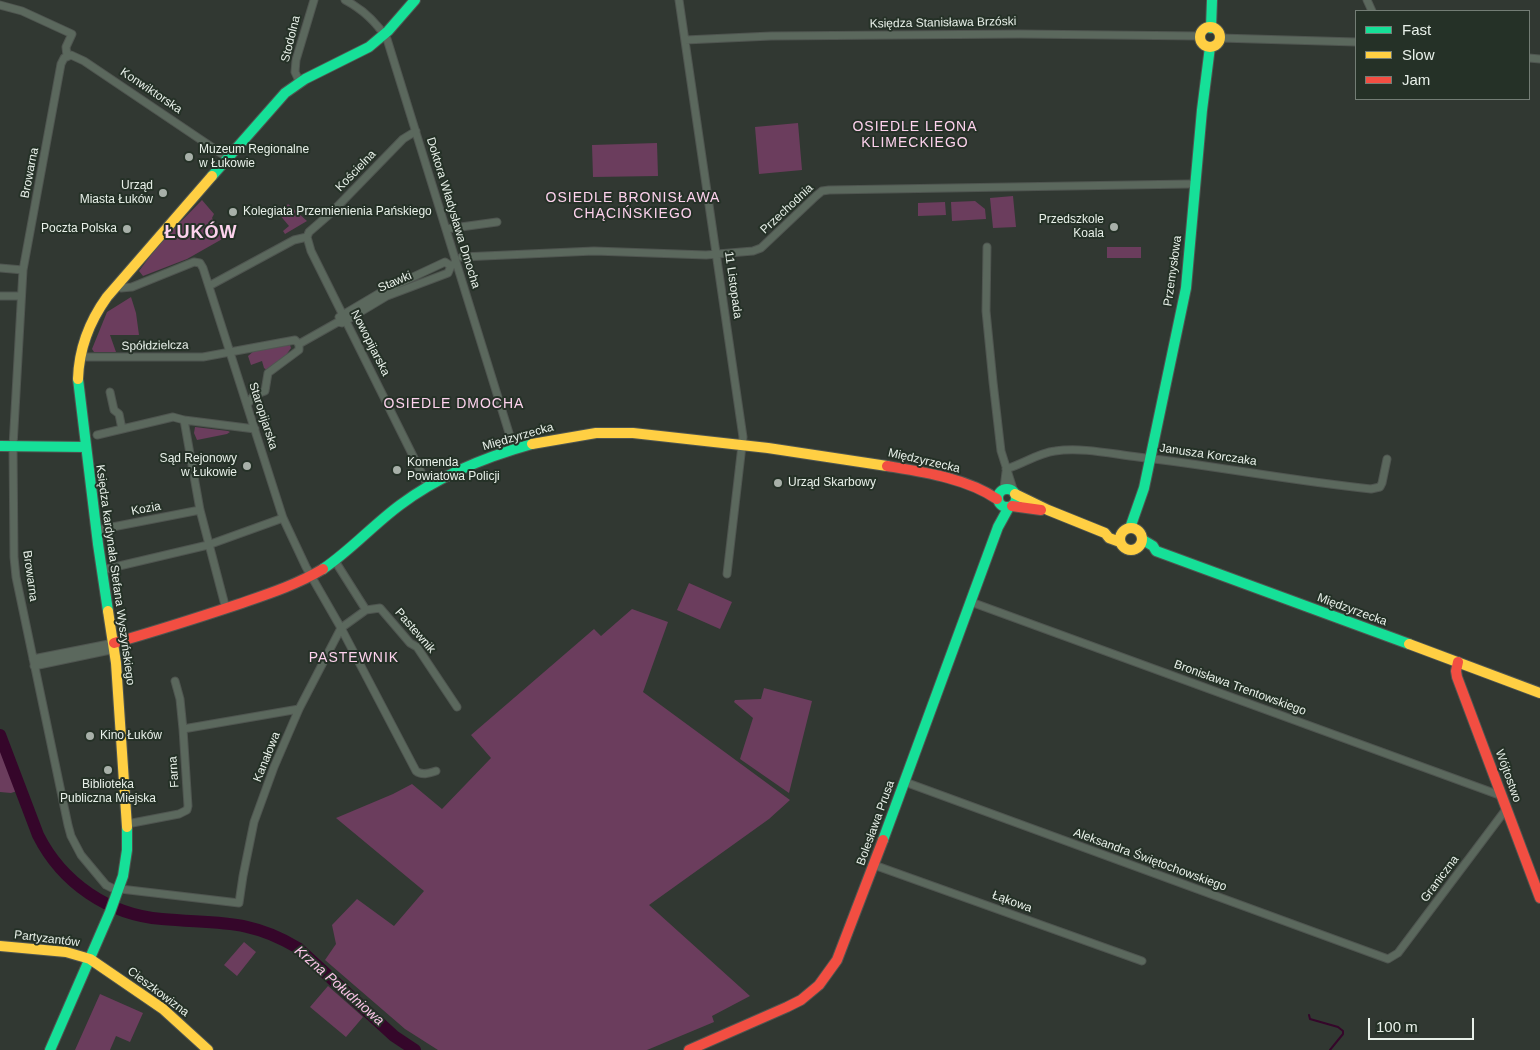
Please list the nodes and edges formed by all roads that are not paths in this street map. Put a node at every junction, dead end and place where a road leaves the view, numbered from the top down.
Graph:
1 (314, 0) edge
2 (345, 0) edge
3 (415, 0) edge
4 (679, 0) edge
5 (1212, 0) edge
6 (0, 5) edge
7 (1211, 28) junction
8 (384, 35) junction
9 (1200, 36) junction
10 (1220, 38) junction
11 (685, 40) junction
12 (1355, 42) edge
13 (1210, 47) junction
14 (67, 56) junction
15 (300, 82) junction
16 (416, 131) junction
17 (228, 158) junction
18 (1189, 184) dead end
19 (497, 222) dead end
20 (446, 229) junction
21 (306, 237) junction
22 (987, 247) dead end
23 (717, 254) junction
24 (456, 262) junction
25 (0, 268) edge
26 (23, 270) junction
27 (117, 285) junction
28 (209, 286) junction
29 (0, 296) edge
30 (21, 296) junction
31 (344, 318) junction
32 (300, 344) junction
33 (229, 352) junction
34 (80, 357) junction
35 (110, 392) dead end
36 (247, 404) junction
37 (184, 420) junction
38 (122, 429) junction
39 (255, 429) junction
40 (97, 435) dead end
41 (743, 444) junction
42 (0, 446) edge
43 (13, 446) junction
44 (86, 447) junction
45 (514, 449) junction
46 (1150, 458) junction
47 (1387, 459) dead end
48 (1006, 469) junction
49 (428, 486) junction
50 (1007, 498) junction
51 (200, 510) junction
52 (283, 518) junction
53 (96, 530) junction
54 (1132, 537) junction
55 (208, 545) junction
56 (335, 561) junction
57 (102, 570) junction
58 (727, 574) dead end
59 (311, 576) junction
60 (971, 602) junction
61 (226, 609) junction
62 (366, 610) junction
63 (341, 628) junction
64 (114, 646) junction
65 (1458, 662) junction
66 (33, 663) junction
67 (175, 681) dead end
68 (1540, 693) edge
69 (456, 707) dead end
70 (300, 709) junction
71 (183, 729) junction
72 (436, 771) dead end
73 (905, 782) junction
74 (1502, 796) junction
75 (1507, 808) junction
76 (127, 824) junction
77 (874, 864) junction
78 (117, 894) junction
79 (1540, 898) edge
80 (0, 946) edge
81 (90, 959) junction
82 (1388, 959) joint
83 (1142, 961) dead end
84 (50, 1050) edge
85 (208, 1050) edge
86 (689, 1050) edge

1 - 15 street, Stodolna
2 - 8 street, Doktora Władysława Dmocha
3 - 8 main road, Księdza kardynała Stefana Wyszyńskiego
4 - 11 street, 11 Listopada
5 - 7 main road
6 - 14 street
7 - 9 main road
7 - 10 main road
8 - 15 main road, Księdza kardynała Stefana Wyszyńskiego
8 - 16 street, Doktora Władysława Dmocha
9 - 11 street, Księdza Stanisława Brzóski
9 - 13 main road
10 - 12 street
10 - 13 main road
11 - 23 street, 11 Listopada
13 - 46 main road, Przemysłowa
14 - 17 street, Konwiktorska
14 - 26 street, Browarna
15 - 17 main road, Księdza kardynała Stefana Wyszyńskiego
16 - 20 street, Doktora Władysława Dmocha
16 - 21 street, Kościelna
17 - 27 main road, Księdza kardynała Stefana Wyszyńskiego
18 - 23 street, Przechodnia
19 - 20 street
20 - 24 street, Doktora Władysława Dmocha
21 - 28 street, Kościelna
21 - 31 street, Nowopijarska
22 - 48 street
23 - 24 street, Przechodnia
23 - 41 street, 11 Listopada
24 - 31 street, Stawki
24 - 45 street, Doktora Władysława Dmocha
25 - 26 street
26 - 30 street, Browarna
27 - 28 street, Staropijarska
27 - 34 main road, Księdza kardynała Stefana Wyszyńskiego
28 - 33 street, Staropijarska
29 - 30 street
30 - 43 street, Browarna
31 - 32 street
31 - 49 street, Nowopijarska
32 - 33 street, Spółdzielcza
32 - 36 street
33 - 34 street, Spółdzielcza
33 - 36 street, Staropijarska
34 - 44 main road, Księdza kardynała Stefana Wyszyńskiego
35 - 38 street
36 - 39 street, Staropijarska
37 - 38 street
37 - 39 street
37 - 51 street
38 - 40 street
39 - 52 street, Staropijarska
41 - 45 main road, Międzyrzecka
41 - 50 main road, Międzyrzecka
41 - 58 street, 11 Listopada
42 - 43 main road
43 - 44 main road
43 - 66 street, Browarna
44 - 53 main road, Księdza kardynała Stefana Wyszyńskiego
45 - 49 main road, Międzyrzecka
46 - 47 street, Janusza Korczaka
46 - 48 street, Janusza Korczaka
46 - 54 main road, Przemysłowa
48 - 50 street
49 - 56 main road, Międzyrzecka
50 - 54 main road, Międzyrzecka
50 - 60 main road, Bolesława Prusa
51 - 53 street, Kozia
51 - 55 street
52 - 55 street
52 - 59 street, Staropijarska
53 - 57 main road, Księdza kardynała Stefana Wyszyńskiego
54 - 65 main road, Międzyrzecka
55 - 57 street
55 - 61 street
56 - 59 main road, Międzyrzecka
56 - 62 street
57 - 64 main road, Księdza kardynała Stefana Wyszyńskiego
59 - 61 main road, Międzyrzecka
59 - 63 street
60 - 73 main road, Bolesława Prusa
60 - 74 street, Bronisława Trentowskiego
61 - 64 main road, Międzyrzecka
62 - 63 street
62 - 69 street, Pastewnik
63 - 70 street, Kanałowa
63 - 72 street
64 - 66 street
64 - 76 main road, Księdza kardynała Stefana Wyszyńskiego
65 - 68 main road, Międzyrzecka
65 - 74 main road, Wójtostwo
66 - 78 street, Browarna
67 - 71 street
70 - 71 street
70 - 78 street, Kanałowa
71 - 76 street, Farna
73 - 77 main road, Bolesława Prusa
73 - 82 street, Aleksandra Świętochowskiego
74 - 75 main road, Wójtostwo
75 - 79 main road, Wójtostwo
75 - 82 street, Graniczna
76 - 78 main road, Księdza kardynała Stefana Wyszyńskiego
77 - 83 street, Łąkowa
77 - 86 main road, Bolesława Prusa
78 - 81 main road, Księdza kardynała Stefana Wyszyńskiego
80 - 81 main road, Partyzantów
81 - 84 main road, Księdza kardynała Stefana Wyszyńskiego
81 - 85 main road, Cieszkowizna

